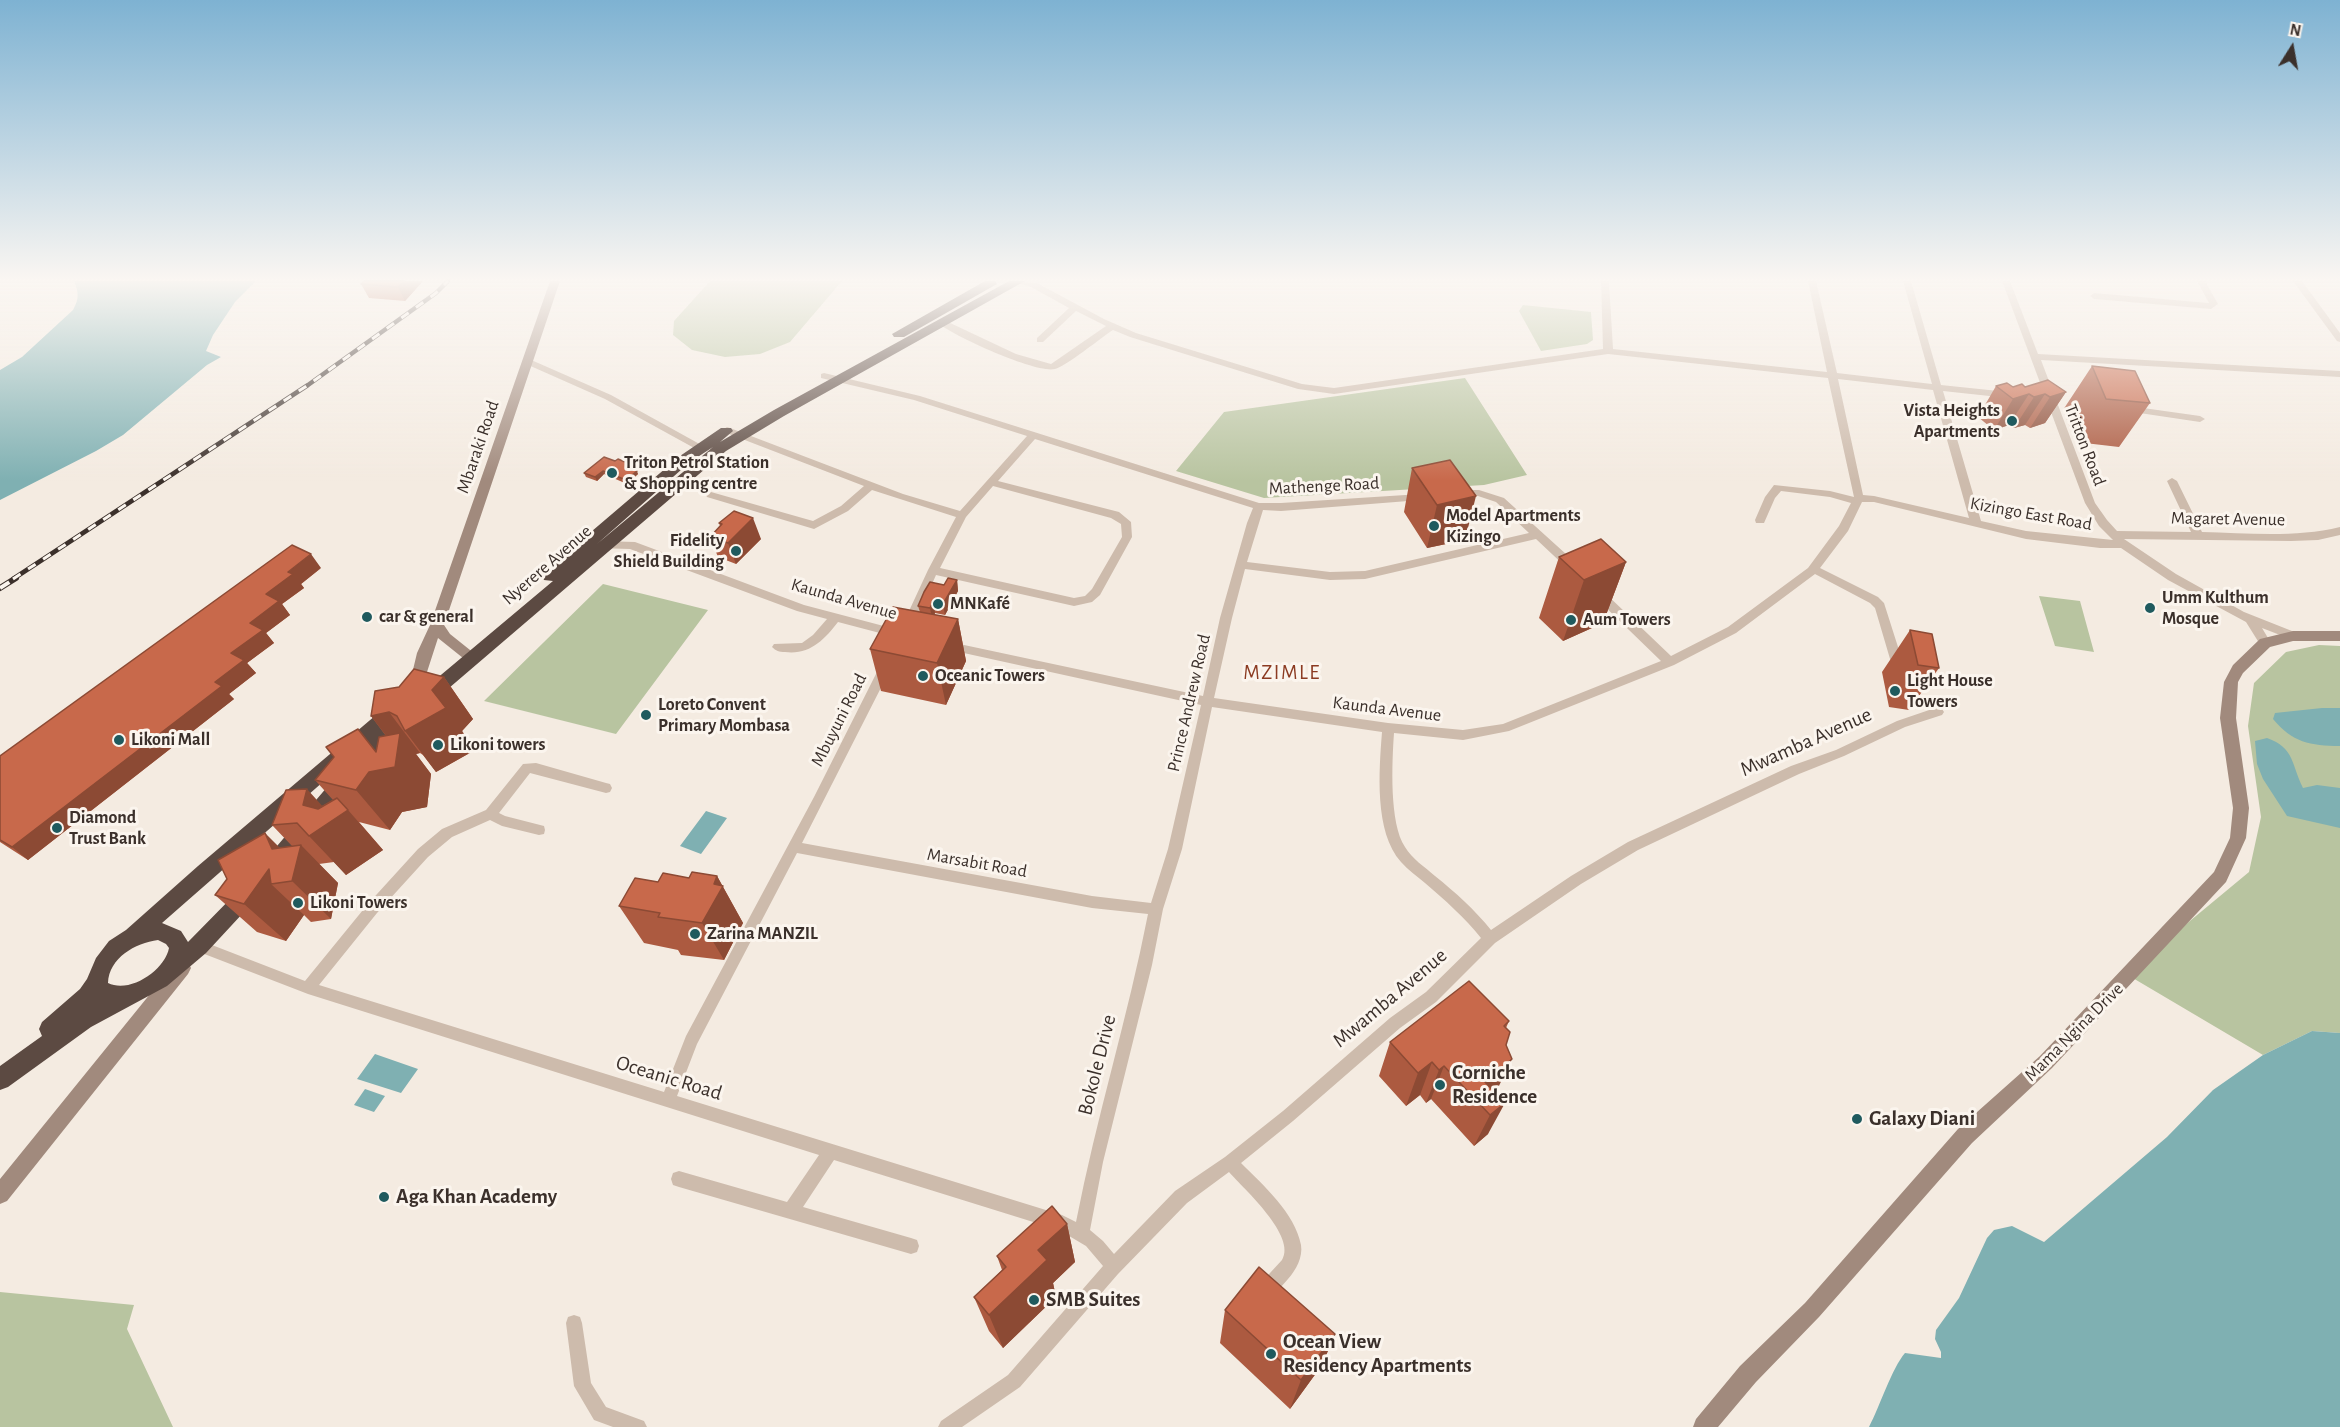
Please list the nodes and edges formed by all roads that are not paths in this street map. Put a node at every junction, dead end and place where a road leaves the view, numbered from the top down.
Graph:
1 (534, 348) edge
2 (881, 348) edge
3 (890, 348) edge
4 (898, 348) edge
5 (994, 348) edge
6 (1081, 348) edge
7 (1174, 348) edge
8 (1608, 348) edge
9 (1827, 348) edge
10 (1926, 348) edge
11 (2031, 348) edge
12 (1608, 351) junction
13 (2034, 357) junction
14 (529, 362) junction
15 (859, 369) junction
16 (2340, 374) edge
17 (1833, 375) junction
18 (832, 378) junction
19 (1937, 387) junction
20 (2017, 396) edge
21 (2039, 398) edge
22 (2050, 399) junction
23 (2062, 401) edge
24 (2119, 408) edge
25 (2200, 418) dead end
26 (733, 433) junction
27 (1032, 436) junction
28 (694, 457) junction
29 (2172, 481) dead end
30 (991, 482) junction
31 (870, 486) junction
32 (711, 495) dead end
33 (1858, 500) junction
34 (1259, 506) junction
35 (962, 515) junction
36 (1760, 520) dead end
37 (1976, 523) junction
38 (616, 527) junction
39 (2340, 531) edge
40 (2197, 534) junction
41 (1536, 535) junction
42 (2115, 535) junction
43 (597, 543) junction
44 (2123, 544) junction
45 (631, 545) junction
46 (1241, 565) junction
47 (1814, 569) junction
48 (933, 570) junction
49 (835, 617) junction
50 (2250, 619) junction
51 (437, 625) junction
52 (2294, 636) junction
53 (2340, 636) edge
54 (936, 643) edge
55 (2265, 643) junction
56 (898, 644) junction
57 (778, 647) dead end
58 (468, 654) junction
59 (1670, 662) junction
60 (1900, 671) dead end
61 (434, 684) junction
62 (1208, 702) junction
63 (1938, 712) dead end
64 (1388, 728) junction
65 (606, 788) dead end
66 (491, 814) junction
67 (539, 830) dead end
68 (793, 847) junction
69 (1156, 909) junction
70 (134, 936) junction
71 (1490, 939) junction
72 (199, 946) junction
73 (173, 967) junction
74 (97, 982) junction
75 (308, 988) junction
76 (133, 994) junction
77 (134, 1029) junction
78 (0, 1065) edge
79 (0, 1079) edge
80 (668, 1100) junction
81 (831, 1151) junction
82 (1230, 1162) junction
83 (679, 1179) dead end
84 (0, 1194) edge
85 (791, 1211) junction
86 (1082, 1232) junction
87 (911, 1246) dead end
88 (1112, 1268) junction
89 (1264, 1292) edge
90 (574, 1323) dead end
91 (968, 1422) edge
92 (638, 1427) edge
93 (947, 1427) edge
94 (1704, 1427) edge

1 - 14 street, Mbaraki Road
2 - 18 highway, Nyerere Avenue
3 - 15 highway
4 - 15 highway, Nyerere Avenue
5 - 6 street
7 - 12 street
8 - 12 street
9 - 17 street
10 - 19 street
11 - 13 street, Tritton Road
12 - 17 street
13 - 16 street
13 - 22 street, Tritton Road
14 - 28 street
14 - 51 street, Mbaraki Road
15 - 18 highway, Nyerere Avenue
17 - 19 street
17 - 33 street
18 - 26 highway, Nyerere Avenue
18 - 27 street, Mathenge Road
19 - 20 street
19 - 37 street
21 - 22 street
22 - 23 street
22 - 42 street, Tritton Road
24 - 25 street
26 - 28 highway, Nyerere Avenue
26 - 31 street
27 - 30 street, Mbuyuni Road
27 - 34 street, Mathenge Road
28 - 38 highway, Nyerere Avenue
29 - 40 street
30 - 35 street, Mbuyuni Road
30 - 48 street
31 - 32 street
31 - 35 street
33 - 36 street, Kizingo East Road
33 - 37 street, Kizingo East Road
33 - 47 street, Kaunda Avenue
34 - 41 street, Mathenge Road
34 - 46 street, Prince Andrew Road
35 - 48 street, Mbuyuni Road
37 - 44 street, Kizingo East Road
38 - 43 highway, Nyerere Avenue
38 - 45 street
39 - 40 street, Magaret Avenue
40 - 42 street, Magaret Avenue
41 - 46 street
41 - 59 street, Mathenge Road
42 - 44 street, Tritton Road
43 - 45 street, Kaunda Avenue
43 - 58 highway, Nyerere Avenue
44 - 50 street
45 - 49 street, Kaunda Avenue
46 - 62 street, Prince Andrew Road
47 - 59 street, Kaunda Avenue
47 - 60 street
48 - 56 street, Mbuyuni Road
49 - 56 street, Kaunda Avenue
49 - 57 street
50 - 52 street
50 - 55 street
51 - 58 street
51 - 61 street, Mbaraki Road
52 - 53 street
52 - 55 street
54 - 62 street, Kaunda Avenue
55 - 94 street, Mama Ngina Drive
56 - 68 street, Mbuyuni Road
58 - 61 highway, Nyerere Avenue
59 - 64 street, Kaunda Avenue
61 - 70 highway, Nyerere Avenue
61 - 72 highway, Nyerere Avenue
62 - 64 street, Kaunda Avenue
62 - 69 street, Prince Andrew Road
63 - 71 street, Mwamba Avenue
64 - 71 street
65 - 66 street
66 - 67 street
66 - 75 street
68 - 69 street, Marsabit Road
68 - 80 street, Mbuyuni Road
69 - 86 street, Bokole Drive
70 - 73 highway
70 - 74 highway
71 - 82 street, Mwamba Avenue
72 - 73 highway, Nyerere Avenue
72 - 75 street, Oceanic Road
72 - 77 street
73 - 76 highway
74 - 76 highway
74 - 78 highway
75 - 80 street, Oceanic Road
76 - 77 street
76 - 79 highway
77 - 84 street
80 - 81 street, Oceanic Road
81 - 85 street
81 - 86 street, Oceanic Road
82 - 88 street, Mwamba Avenue
82 - 89 street
83 - 85 street
85 - 87 street
86 - 88 street, Oceanic Road
88 - 91 street, Mwamba Avenue
90 - 92 street
91 - 93 street, Mwamba Avenue

